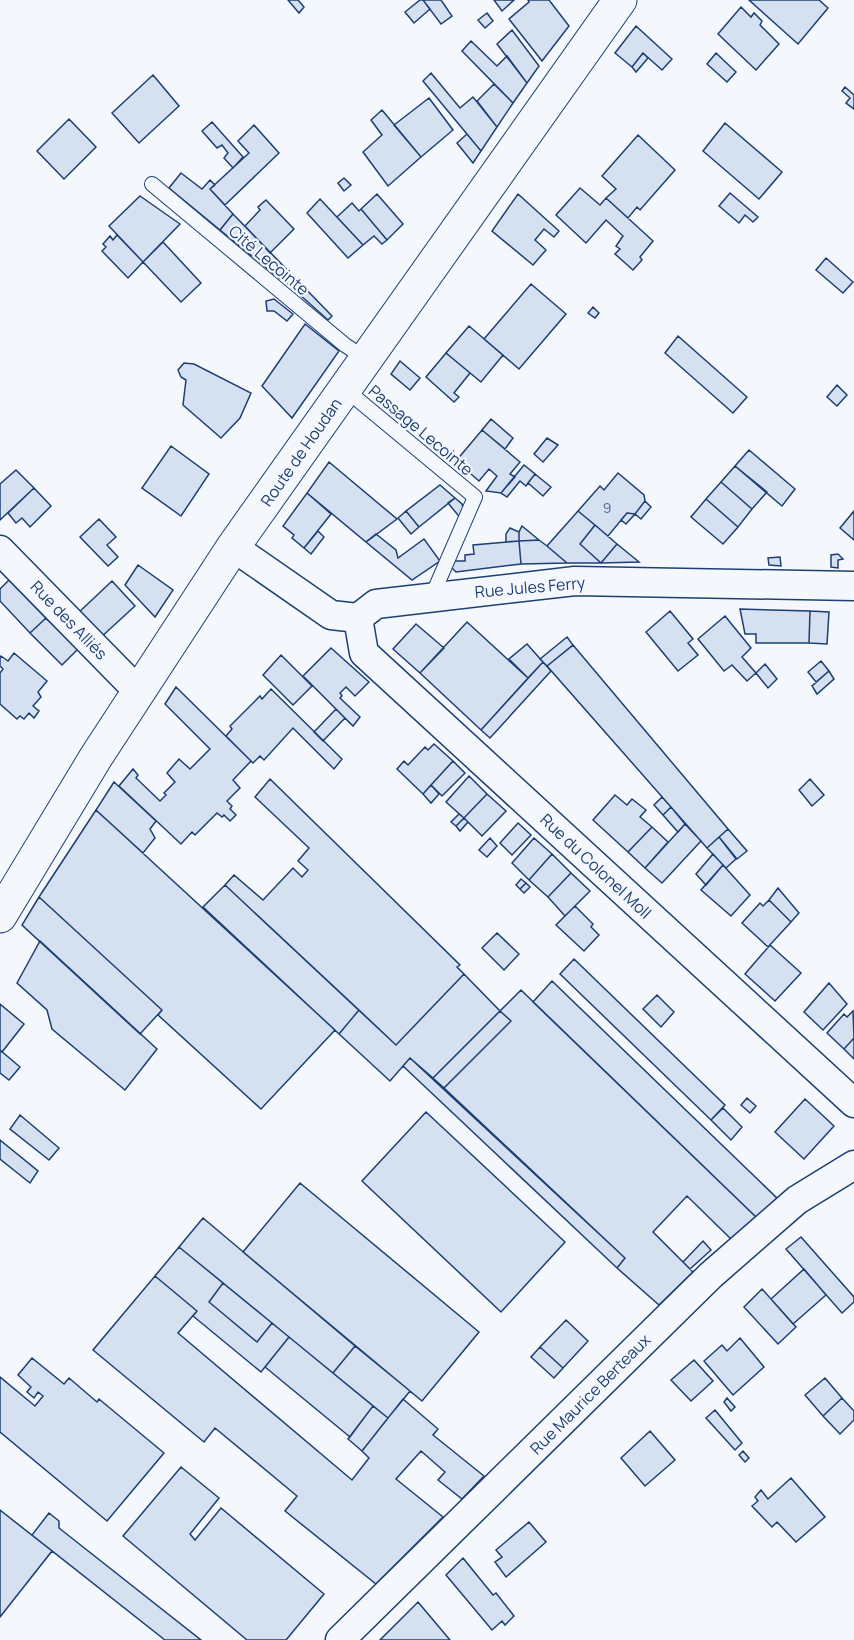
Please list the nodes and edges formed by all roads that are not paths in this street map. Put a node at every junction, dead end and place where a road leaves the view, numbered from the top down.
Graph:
1 (620, 0) edge
2 (152, 184) dead end
3 (366, 359) junction
4 (345, 388) junction
5 (233, 547) junction
6 (0, 550) edge
7 (854, 586) edge
8 (432, 596) junction
9 (358, 618) junction
10 (138, 691) junction
11 (0, 916) edge
12 (854, 1103) edge
13 (854, 1165) edge
14 (340, 1640) edge

1 - 3 main road, Route de Houdan
2 - 3 lane, Cité Lecointe
3 - 4 main road, Route de Houdan
4 - 5 main road, Route de Houdan
4 - 8 lane, Passage Lecointe
5 - 9 street
5 - 10 main road, Route de Houdan
6 - 10 street, Rue des Alliés
7 - 8 street, Rue Jules Ferry
8 - 9 street, Rue Jules Ferry
9 - 12 street, Rue du Colonel Moll
10 - 11 main road, Route de Houdan
13 - 14 street, Rue Maurice Berteaux

